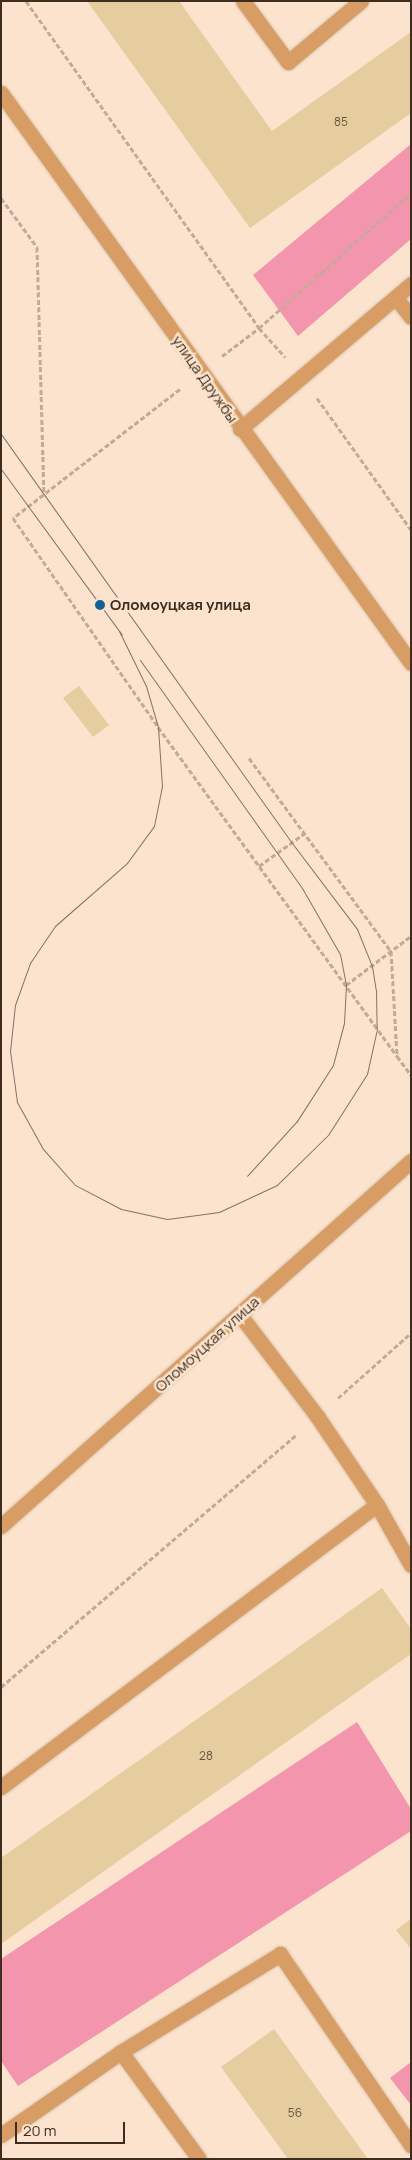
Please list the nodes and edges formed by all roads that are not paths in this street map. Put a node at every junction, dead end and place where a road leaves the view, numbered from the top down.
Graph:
1 (243, 1) edge
2 (361, 1) edge
3 (1, 93) edge
4 (411, 284) edge
5 (396, 298) junction
6 (411, 317) edge
7 (240, 429) junction
8 (411, 663) edge
9 (411, 1161) edge
10 (240, 1315) junction
11 (377, 1505) junction
12 (1, 1526) edge
13 (411, 1565) edge
14 (1, 1787) edge
15 (122, 2052) junction
16 (1, 2135) edge
17 (411, 2145) edge
18 (199, 2159) edge

1 - 2 street
3 - 7 street, улица Дружбы
4 - 5 street
5 - 6 street
5 - 7 street
7 - 8 street, улица Дружбы
9 - 10 street, Оломоуцкая улица
10 - 11 street
10 - 12 street, Оломоуцкая улица
11 - 13 street
11 - 14 street
15 - 16 street
15 - 17 street
15 - 18 street

